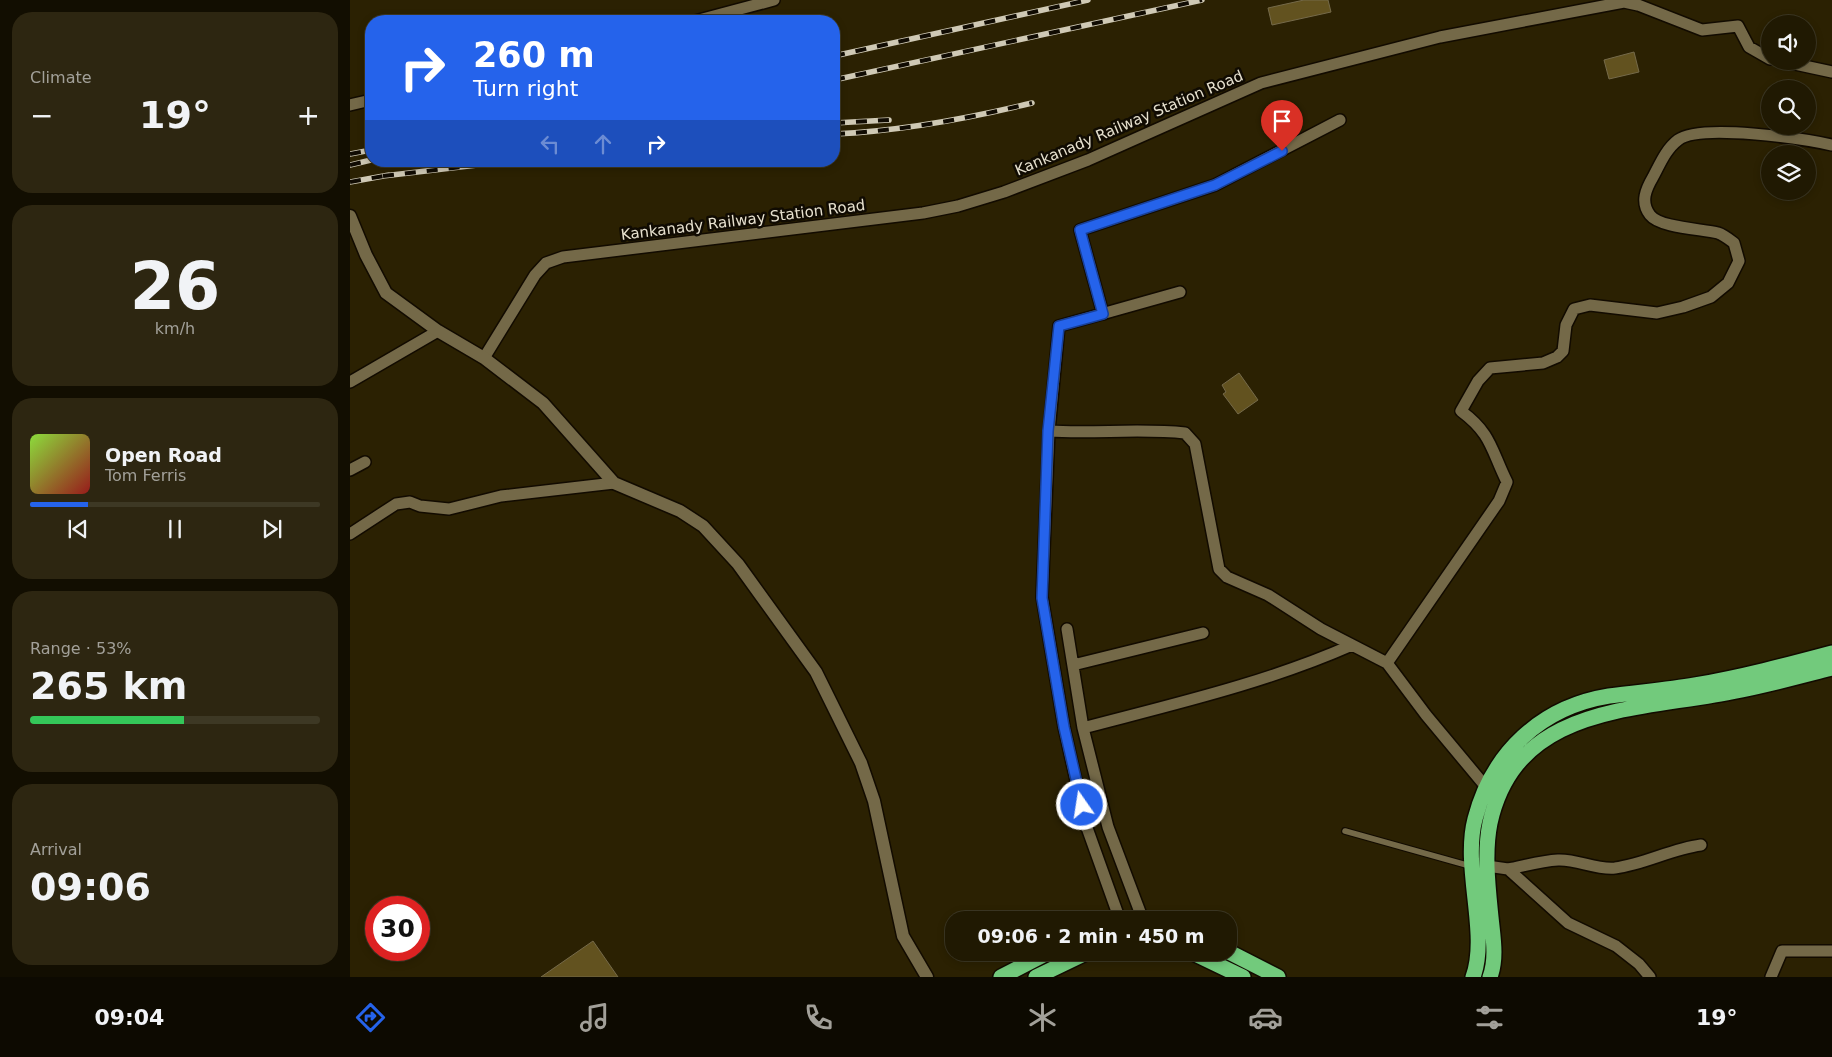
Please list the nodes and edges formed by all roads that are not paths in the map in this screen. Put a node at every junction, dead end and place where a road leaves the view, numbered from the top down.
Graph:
1 (774, 0) edge
2 (718, 15) edge
3 (1761, 53) edge
4 (1816, 69) edge
5 (1832, 72) edge
6 (365, 101) edge
7 (350, 105) edge
8 (1340, 120) dead end
9 (1832, 145) edge
10 (350, 216) edge
11 (1180, 292) dead end
12 (1103, 314) junction
13 (438, 331) junction
14 (484, 358) junction
15 (350, 382) edge
16 (1048, 431) junction
17 (366, 462) dead end
18 (350, 470) edge
19 (614, 483) junction
20 (350, 534) edge
21 (1067, 629) dead end
22 (1203, 633) dead end
23 (1352, 644) junction
24 (1832, 653) edge
25 (1387, 663) junction
26 (1073, 665) junction
27 (1832, 668) edge
28 (1083, 728) junction
29 (1486, 787) junction
30 (1345, 831) dead end
31 (1701, 845) dead end
32 (1471, 866) junction
33 (1487, 866) junction
34 (1508, 869) junction
35 (1117, 911) edge
36 (1140, 911) edge
37 (1832, 951) edge
38 (1237, 956) edge
39 (1031, 961) edge
40 (1069, 961) edge
41 (1210, 961) edge
42 (927, 977) edge
43 (1000, 977) edge
44 (1036, 977) edge
45 (1243, 977) edge
46 (1278, 977) edge
47 (1473, 977) edge
48 (1490, 977) edge
49 (1650, 977) edge
50 (1772, 977) edge

1 - 2 street
3 - 14 street, Kankanady Railway Station Road
4 - 5 street
6 - 7 street
8 - 12 street
9 - 25 street
10 - 13 street
11 - 12 street
12 - 16 street
13 - 14 street
13 - 15 street
14 - 19 street
16 - 23 street
16 - 35 street
17 - 18 street
19 - 20 street
19 - 42 street
21 - 26 street
22 - 26 street
23 - 25 street
23 - 28 street
24 - 29 highway
25 - 29 street
26 - 28 street
27 - 33 highway
28 - 36 street
29 - 32 highway
30 - 32 lane
31 - 34 street
32 - 33 lane
32 - 47 highway
33 - 34 street
33 - 48 highway
34 - 49 street
37 - 50 street
38 - 46 highway
39 - 43 highway
40 - 44 highway
41 - 45 highway

